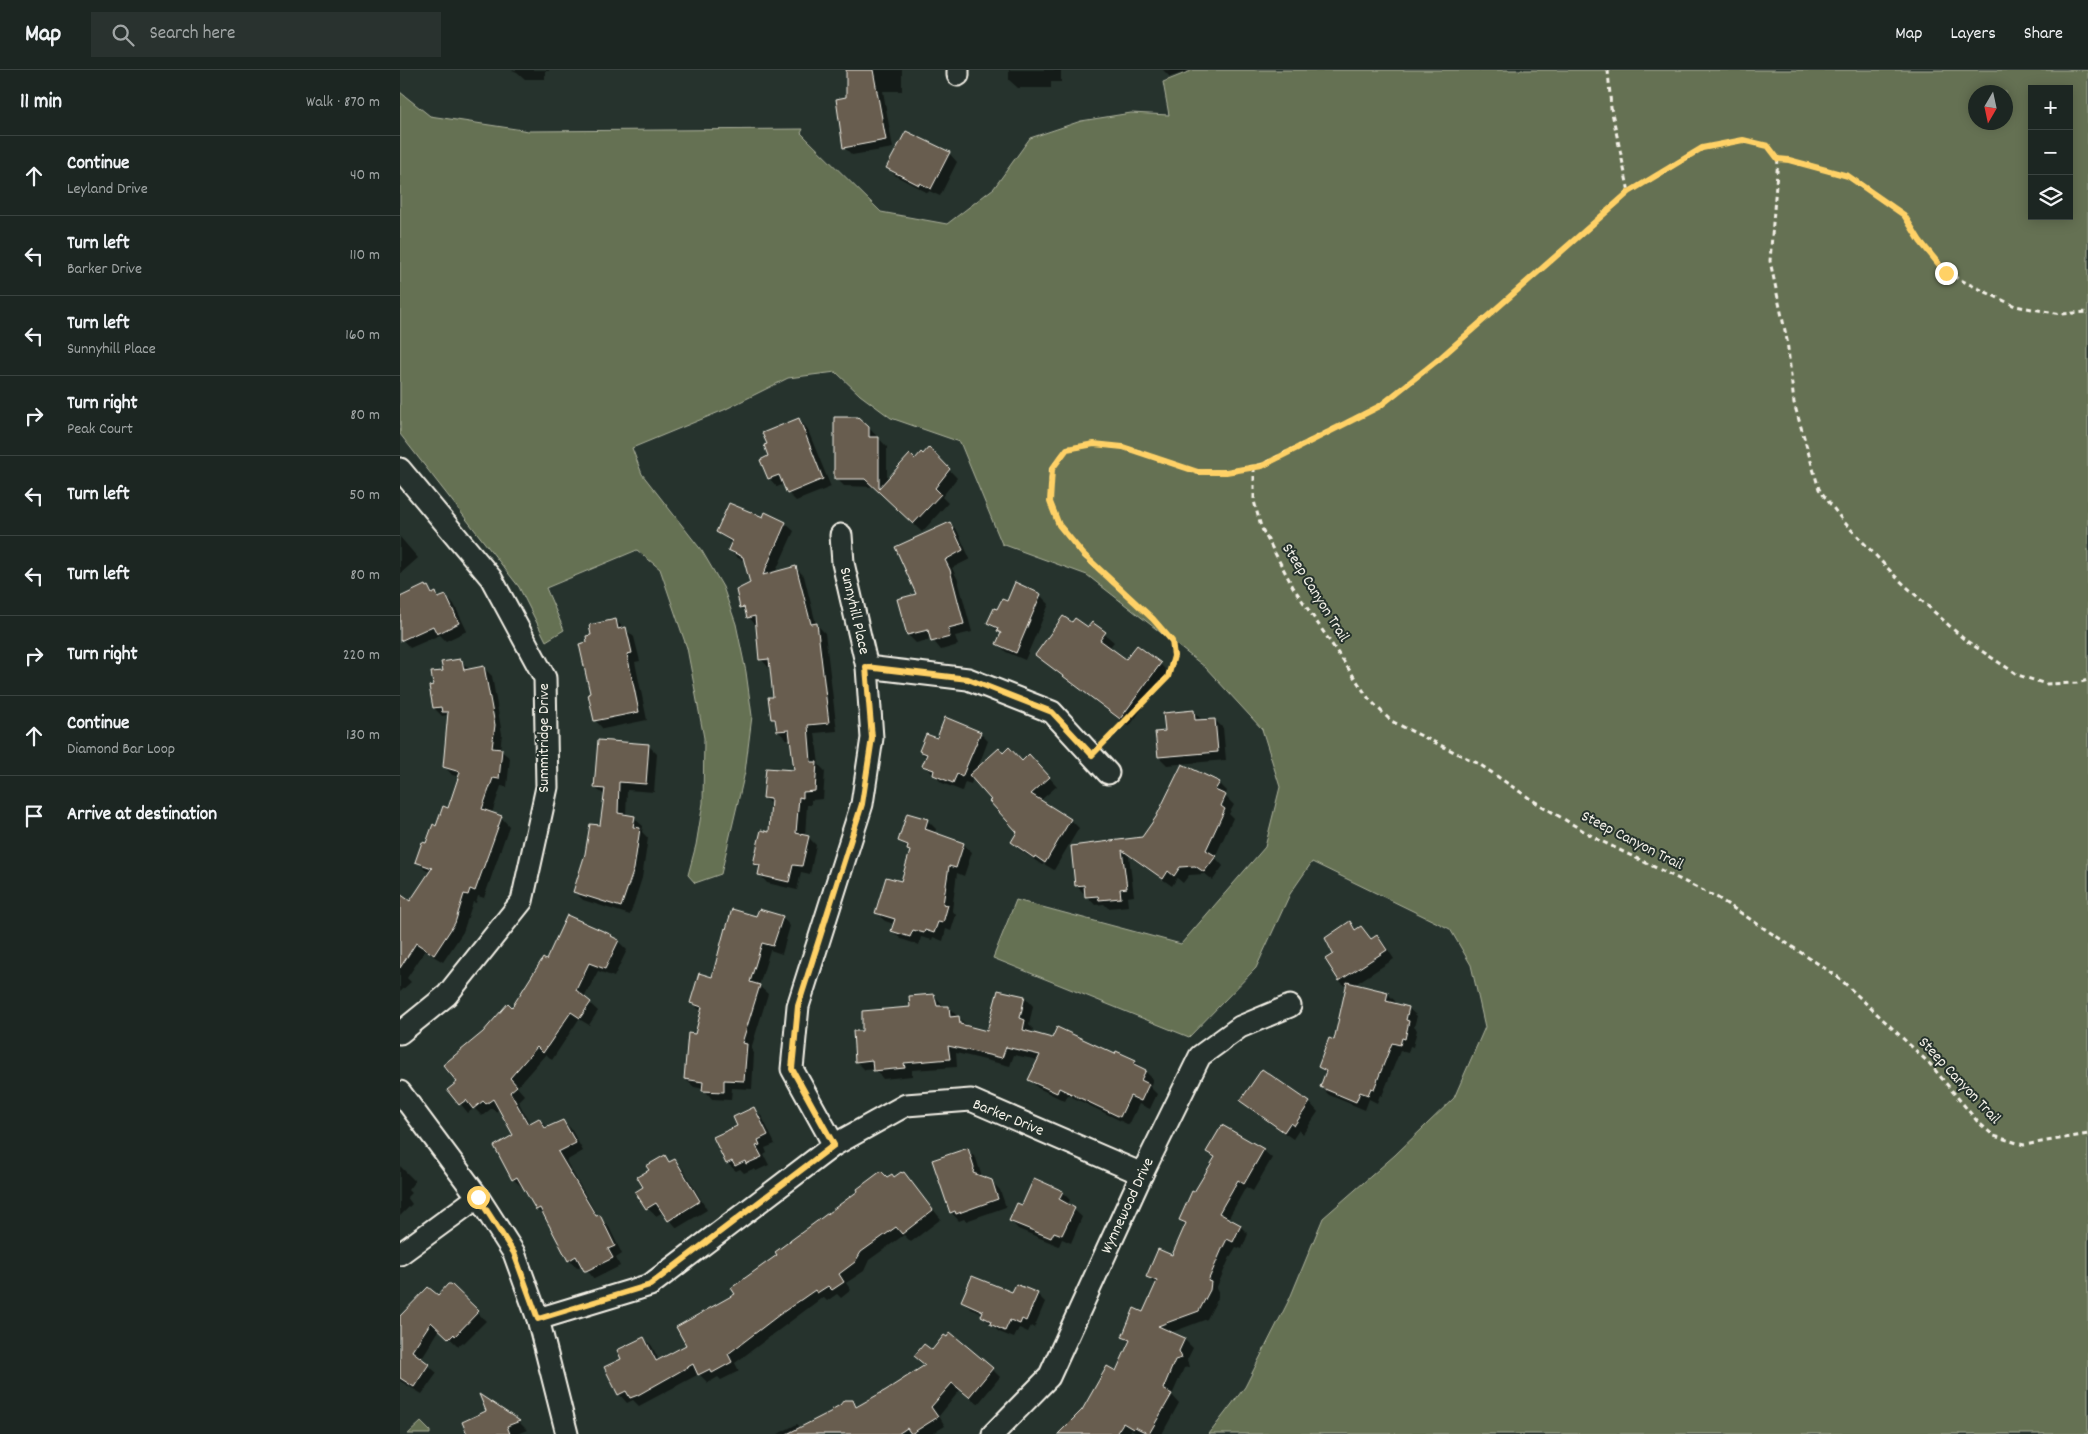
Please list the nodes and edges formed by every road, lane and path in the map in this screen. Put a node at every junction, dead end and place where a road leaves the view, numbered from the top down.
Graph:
1 (1608, 70) edge
2 (1778, 159) junction
3 (1629, 192) junction
4 (2088, 312) edge
5 (1254, 467) junction
6 (400, 469) edge
7 (841, 535) dead end
8 (866, 667) junction
9 (2088, 680) edge
10 (1092, 755) junction
11 (1108, 773) dead end
12 (1290, 1006) dead end
13 (400, 1033) edge
14 (400, 1092) edge
15 (2088, 1134) edge
16 (834, 1145) junction
17 (1142, 1174) junction
18 (478, 1197) junction
19 (400, 1254) edge
20 (538, 1319) junction
21 (568, 1434) edge
22 (993, 1434) edge

1 - 3 path
2 - 3 path
2 - 4 path
2 - 9 path
3 - 5 path
5 - 10 path
5 - 15 path, Steep Canyon Trail
6 - 13 street, Summitridge Drive
7 - 8 street, Sunnyhill Place
8 - 10 street
8 - 16 street, Sunnyhill Place
10 - 11 street
12 - 17 street, Wynnewood Drive
14 - 18 street
16 - 17 street, Barker Drive
16 - 20 street, Barker Drive
17 - 22 street, Wynnewood Drive
18 - 19 street
18 - 20 street
20 - 21 street

